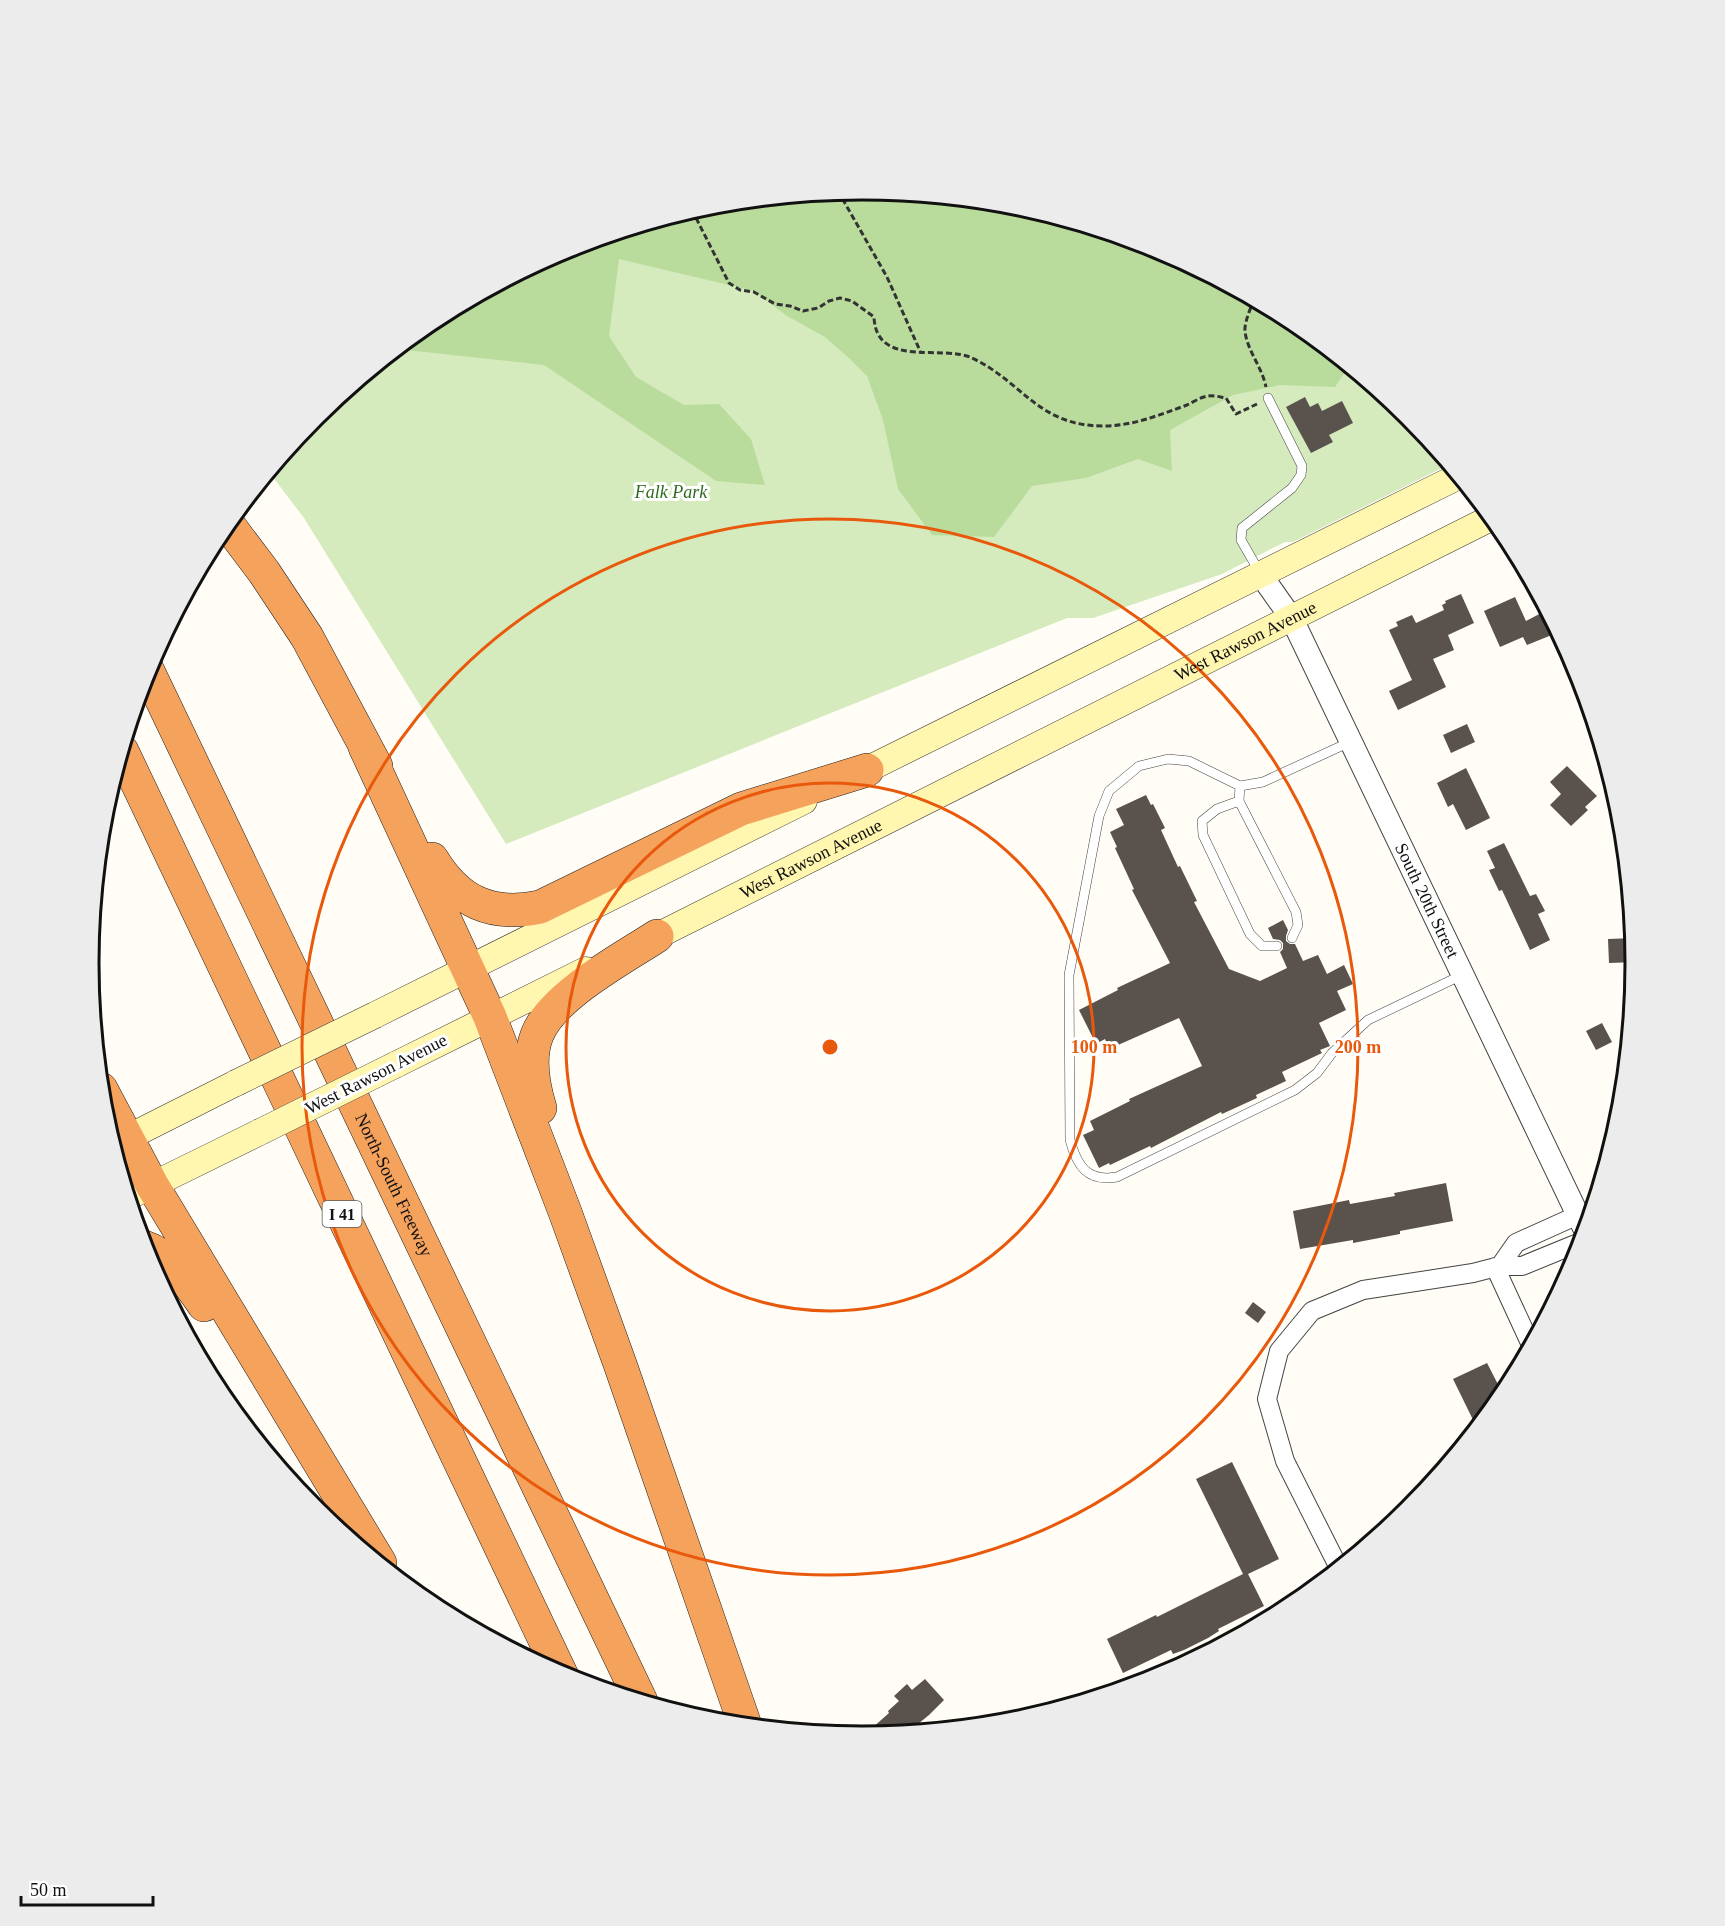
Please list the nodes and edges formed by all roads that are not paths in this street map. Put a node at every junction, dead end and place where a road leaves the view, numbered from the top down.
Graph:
1 (1268, 398) road end
2 (1453, 479) edge
3 (1484, 521) edge
4 (233, 531) edge
5 (1262, 575) junction
6 (1292, 619) junction
7 (153, 682) edge
8 (1351, 742) junction
9 (365, 747) junction
10 (126, 760) edge
11 (867, 770) junction
12 (1240, 786) junction
13 (1239, 801) junction
14 (657, 936) junction
15 (1292, 938) dead end
16 (1277, 946) dead end
17 (469, 969) junction
18 (1462, 975) junction
19 (490, 1017) junction
20 (120, 1141) edge
21 (121, 1144) edge
22 (140, 1191) edge
23 (565, 1212) junction
24 (1581, 1220) edge
25 (1579, 1224) edge
26 (1572, 1245) edge
27 (156, 1254) edge
28 (1497, 1267) junction
29 (1528, 1337) edge
30 (305, 1440) junction
31 (369, 1545) edge
32 (1336, 1562) edge
33 (555, 1661) edge
34 (637, 1692) edge
35 (742, 1717) edge

1 - 5 lane
2 - 5 main road
3 - 6 main road, West Rawson Avenue
4 - 9 highway
5 - 6 street, South 20th Street
5 - 11 main road
6 - 8 street, South 20th Street
6 - 14 main road, West Rawson Avenue
7 - 34 highway, North-South Freeway
8 - 12 lane
8 - 18 street, South 20th Street
9 - 11 highway
9 - 17 highway
10 - 33 highway, I 41
11 - 17 main road
12 - 13 lane
12 - 18 lane
13 - 15 lane
13 - 16 lane
14 - 19 main road, West Rawson Avenue
14 - 23 highway
17 - 19 highway
17 - 20 main road, bridge
18 - 24 street, South 20th Street
19 - 22 main road, West Rawson Avenue, bridge
19 - 23 highway
21 - 22 highway
22 - 30 highway
23 - 35 highway
25 - 28 street
26 - 28 street
27 - 30 highway
28 - 29 street
28 - 32 street
30 - 31 highway

